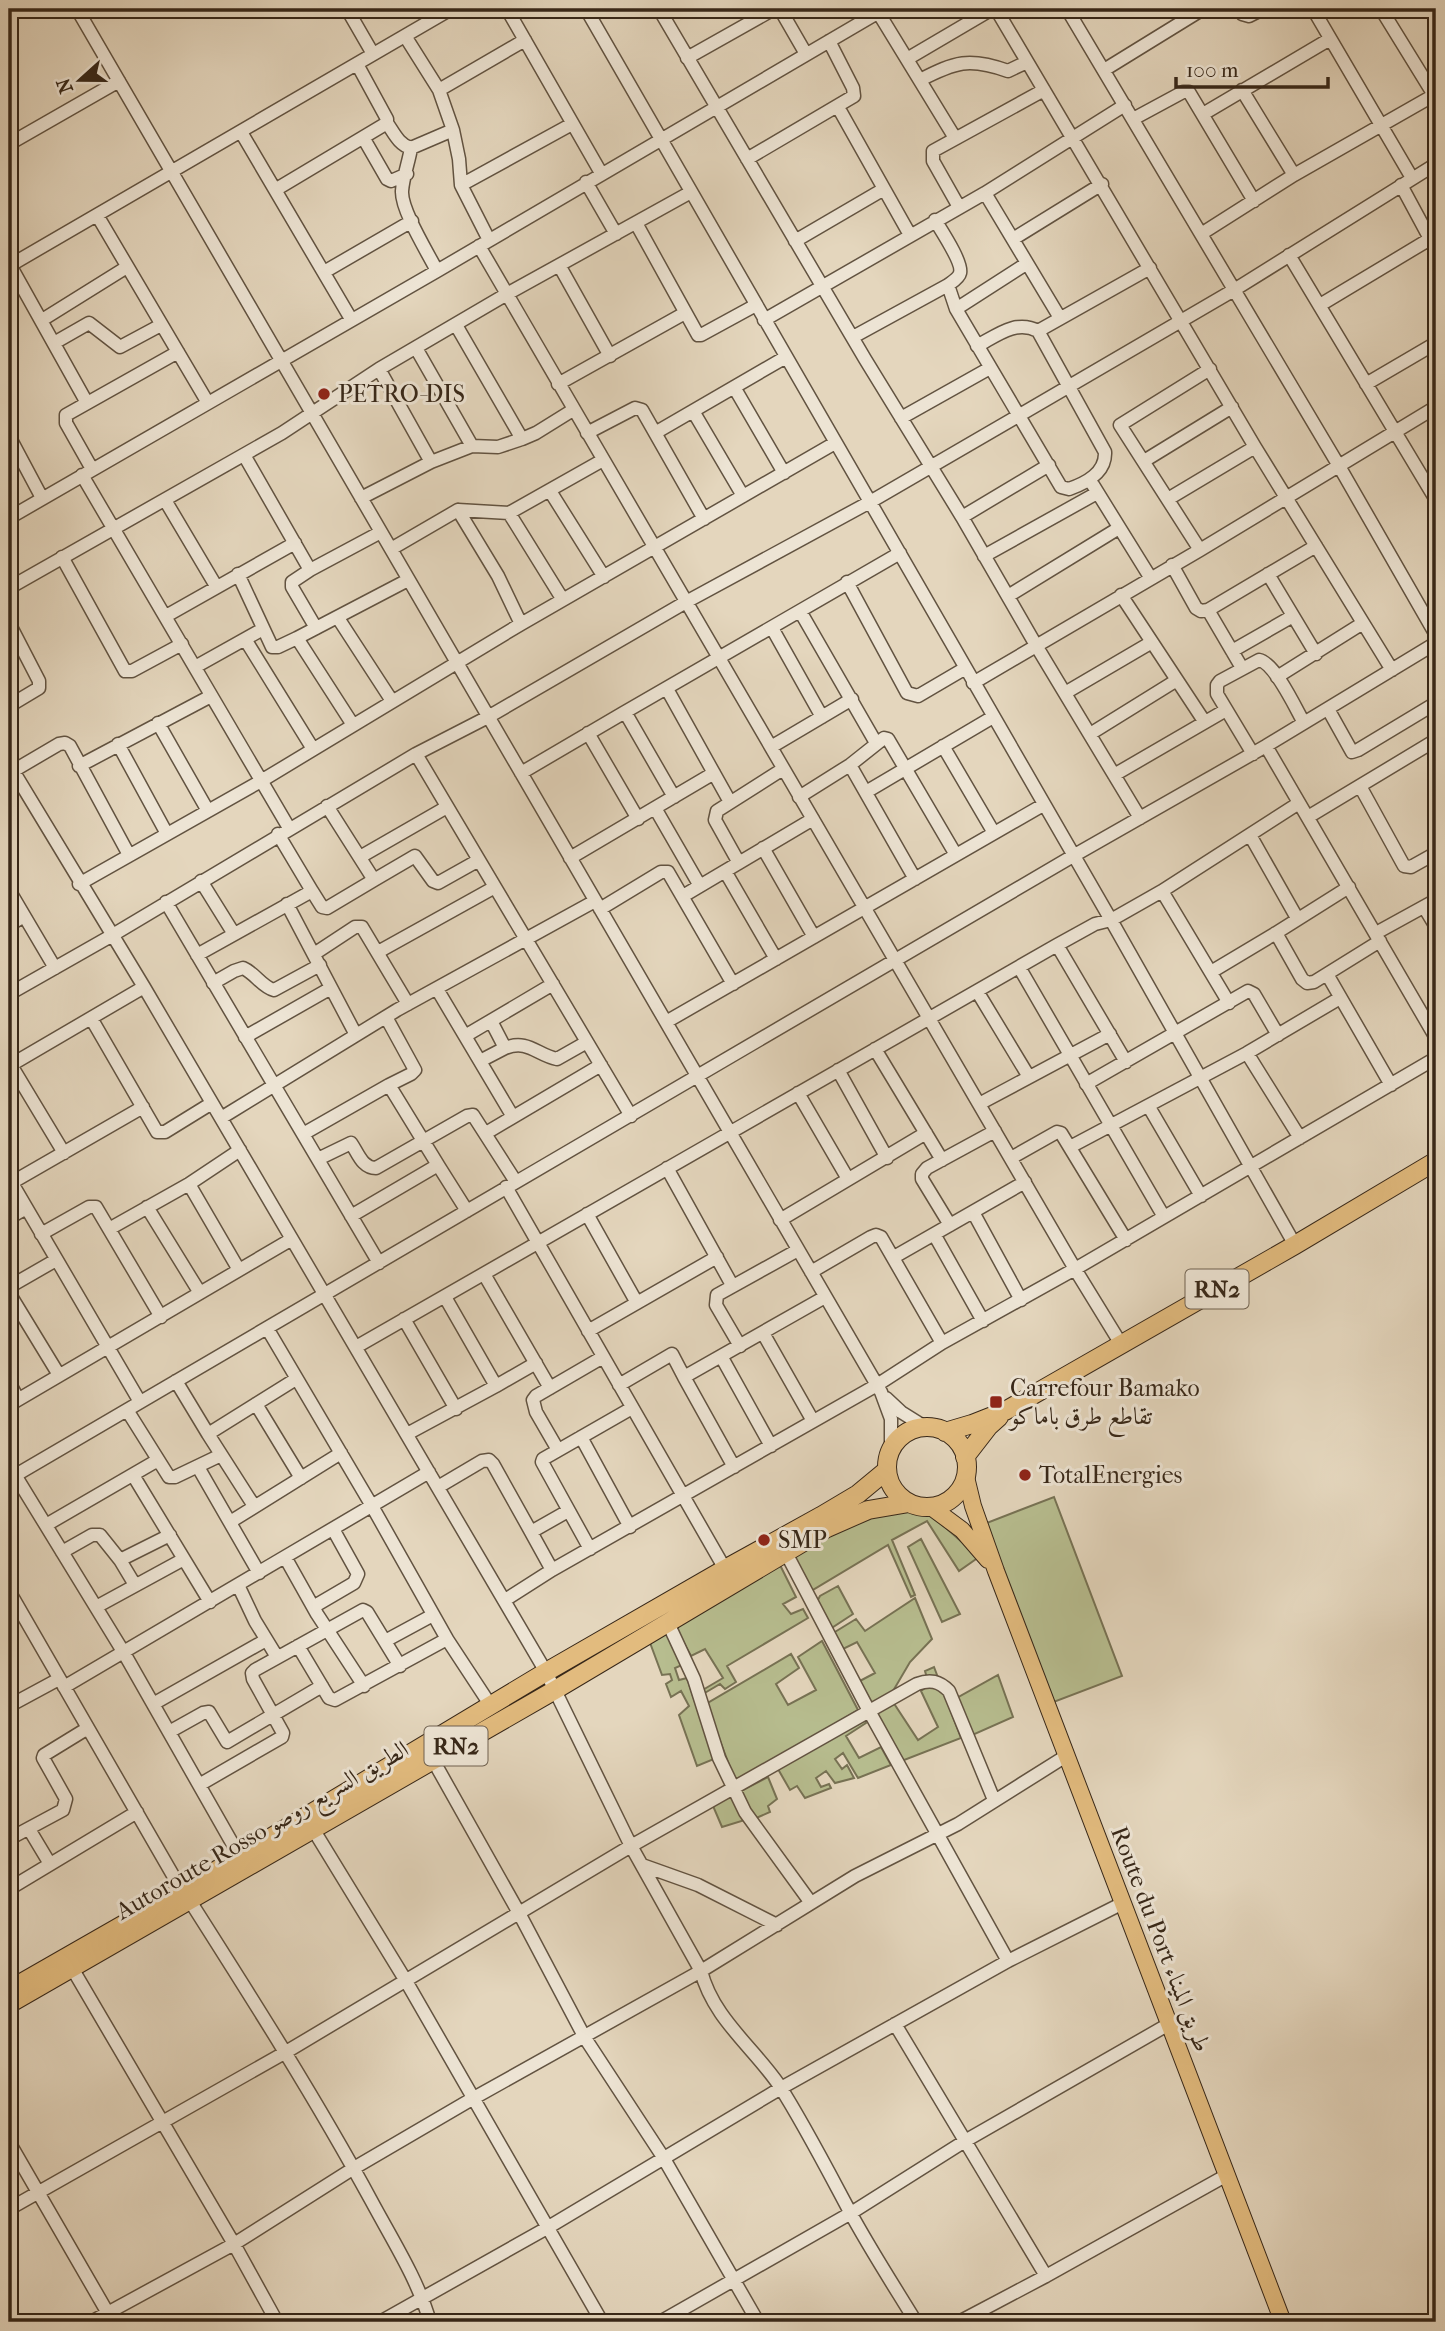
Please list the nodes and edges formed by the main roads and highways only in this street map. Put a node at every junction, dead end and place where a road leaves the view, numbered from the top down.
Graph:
1 (1436, 1161) edge
2 (1006, 1411) junction
3 (945, 1432) junction
4 (965, 1457) junction
5 (887, 1470) junction
6 (966, 1477) junction
7 (909, 1503) junction
8 (931, 1507) junction
9 (996, 1571) junction
10 (186, 1896) junction
11 (9, 1990) edge
12 (9, 2004) edge
13 (1283, 2322) edge

1 - 2 highway, RN2
2 - 3 highway, RN2
2 - 4 highway, RN2
3 - 4 highway
3 - 5 highway
4 - 6 highway
5 - 7 highway
5 - 10 highway, Autoroute Rosso الطريق السريع روصو / RN2
6 - 8 highway
6 - 9 main road, Route du Port طريق الميناء
7 - 8 highway
7 - 10 highway, Autoroute Rosso الطريق السريع روصو / RN2
8 - 9 main road, Route du Port طريق الميناء
9 - 13 main road, Route du Port طريق الميناء
10 - 11 highway, Autoroute Rosso الطريق السريع روصو / RN2
10 - 12 highway, Autoroute Rosso الطريق السريع روصو / RN2

